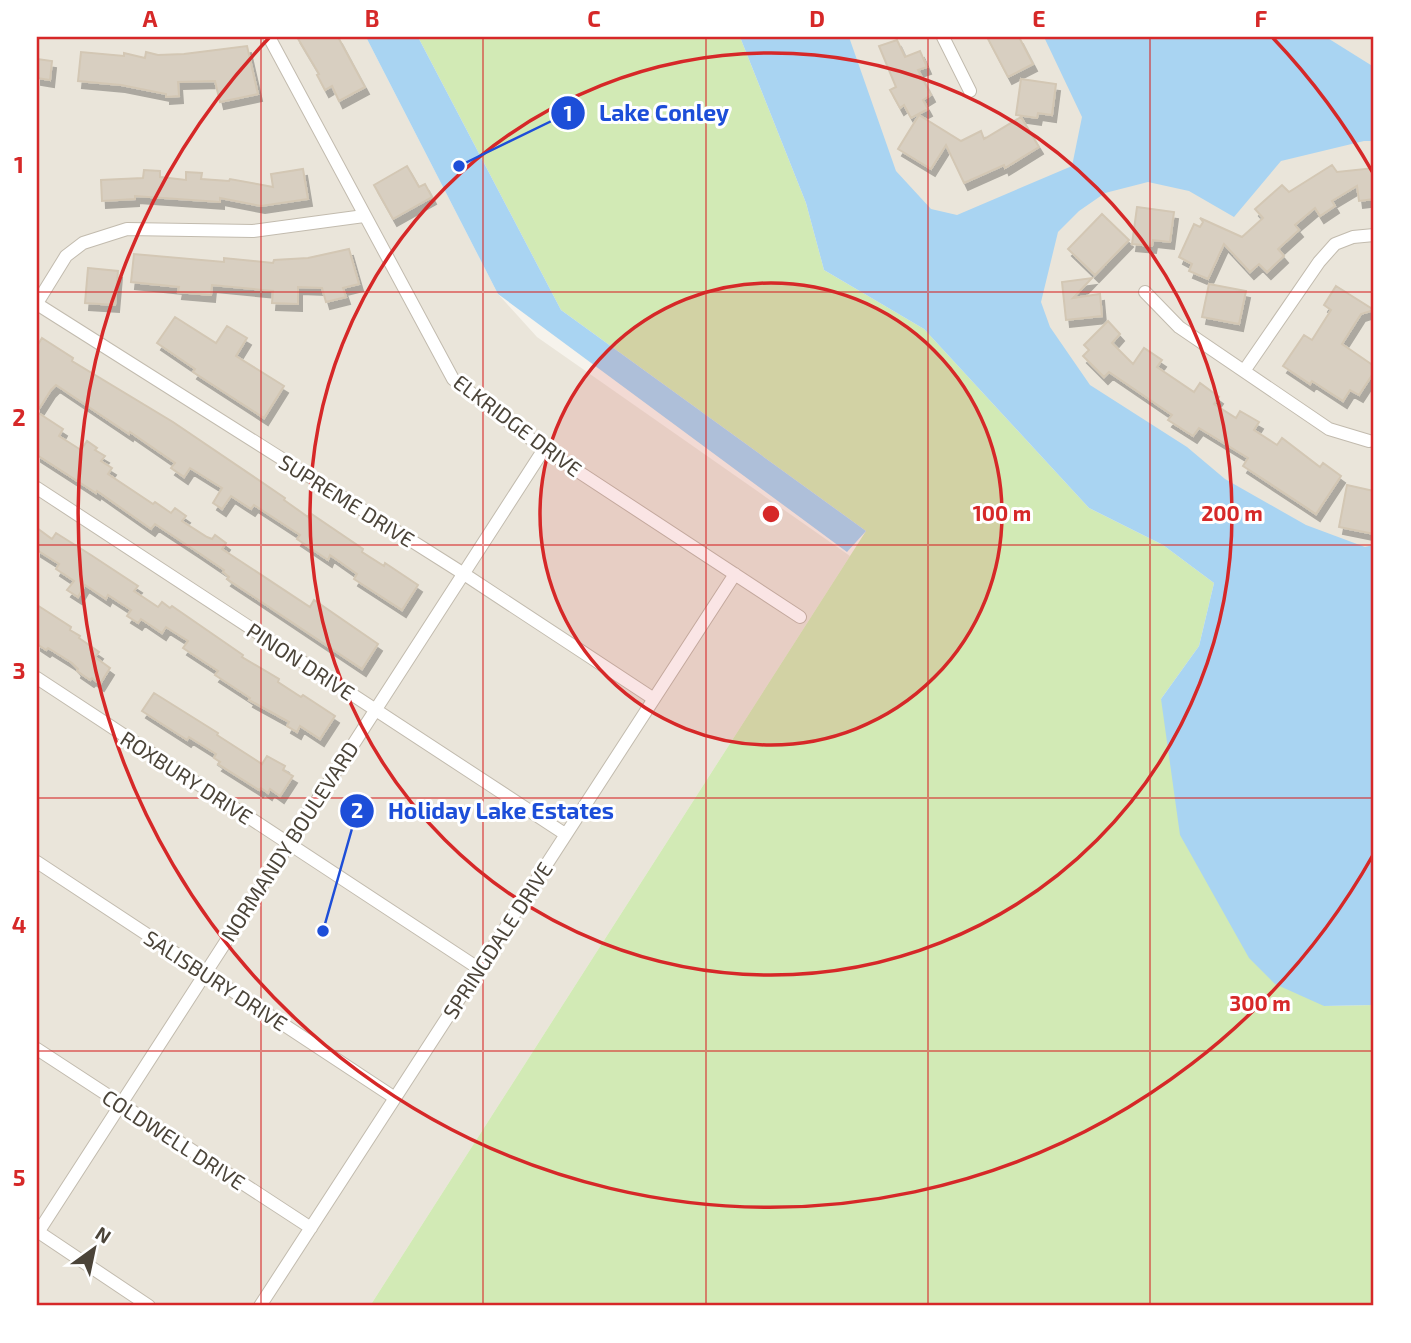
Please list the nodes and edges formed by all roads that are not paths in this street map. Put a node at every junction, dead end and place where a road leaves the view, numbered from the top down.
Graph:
1 (269, 37) edge
2 (943, 37) edge
3 (970, 91) dead end
4 (364, 216) junction
5 (1374, 234) edge
6 (1145, 292) dead end
7 (37, 304) edge
8 (1244, 371) junction
9 (1369, 441) dead end
10 (544, 449) junction
11 (37, 488) edge
12 (464, 574) junction
13 (735, 574) junction
14 (800, 617) dead end
15 (37, 678) edge
16 (654, 699) junction
17 (374, 710) junction
18 (565, 834) junction
19 (289, 843) junction
20 (37, 862) edge
21 (478, 968) junction
22 (204, 972) junction
23 (37, 1049) edge
24 (395, 1098) junction
25 (119, 1103) junction
26 (311, 1228) junction
27 (37, 1233) edge
28 (149, 1306) edge
29 (260, 1306) edge

1 - 4 street, ELKRIDGE DRIVE
2 - 3 street
4 - 7 street
4 - 10 street, ELKRIDGE DRIVE
5 - 8 street
6 - 8 street
7 - 12 street, SUPREME DRIVE
8 - 9 street
10 - 12 street, NORMANDY BOULEVARD
10 - 13 street, ELKRIDGE DRIVE
11 - 17 street, PINON DRIVE
12 - 16 street, SUPREME DRIVE
12 - 17 street, NORMANDY BOULEVARD
13 - 14 street, ELKRIDGE DRIVE
13 - 16 street, SPRINGDALE DRIVE
15 - 19 street, ROXBURY DRIVE
16 - 18 street, SPRINGDALE DRIVE
17 - 18 street, PINON DRIVE
17 - 19 street, NORMANDY BOULEVARD
18 - 21 street, SPRINGDALE DRIVE
19 - 21 street, ROXBURY DRIVE
19 - 22 street, NORMANDY BOULEVARD
20 - 22 street, SALISBURY DRIVE
21 - 24 street, SPRINGDALE DRIVE
22 - 24 street, SALISBURY DRIVE
22 - 25 street, NORMANDY BOULEVARD
23 - 25 street, COLDWELL DRIVE
24 - 26 street, SPRINGDALE DRIVE
25 - 26 street, COLDWELL DRIVE
25 - 27 street, NORMANDY BOULEVARD
26 - 29 street, SPRINGDALE DRIVE
27 - 28 street

